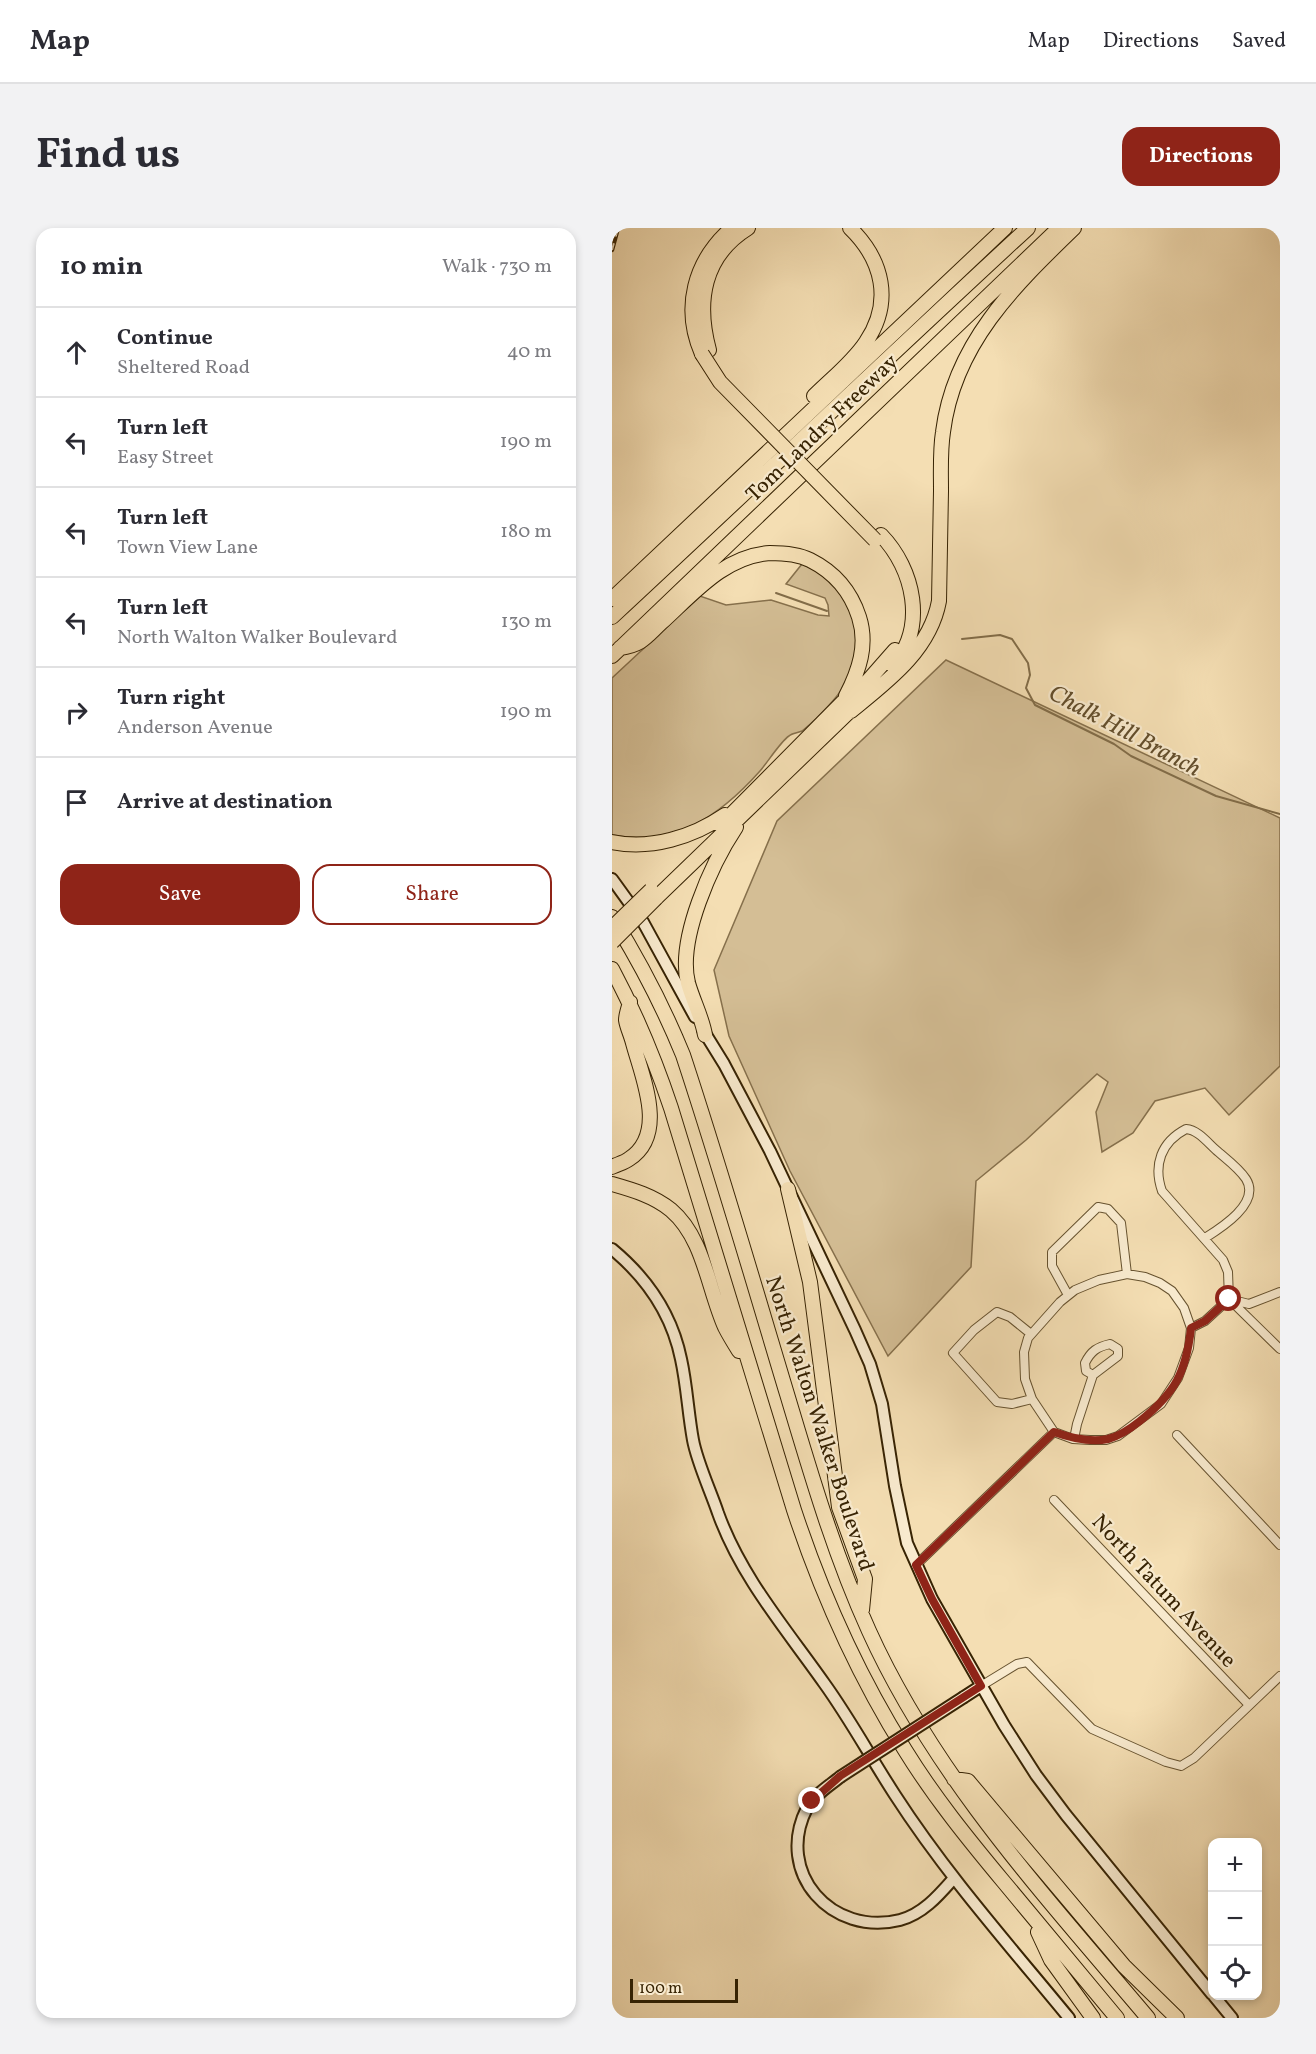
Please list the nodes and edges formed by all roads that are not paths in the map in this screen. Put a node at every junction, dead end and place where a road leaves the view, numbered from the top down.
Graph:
1 (732, 228) edge
2 (748, 228) edge
3 (850, 228) edge
4 (1005, 228) edge
5 (1028, 228) edge
6 (1059, 228) edge
7 (1074, 228) edge
8 (706, 352) junction
9 (774, 448) junction
10 (612, 599) edge
11 (612, 617) edge
12 (624, 647) edge
13 (847, 707) junction
14 (741, 811) junction
15 (612, 842) edge
16 (612, 879) edge
17 (653, 894) junction
18 (612, 917) edge
19 (612, 928) edge
20 (612, 942) edge
21 (612, 969) edge
22 (630, 1002) junction
23 (705, 1035) junction
24 (612, 1167) edge
25 (612, 1184) edge
26 (788, 1189) junction
27 (1205, 1238) junction
28 (612, 1250) edge
29 (1127, 1274) junction
30 (1280, 1292) edge
31 (1068, 1295) junction
32 (1229, 1299) junction
33 (1191, 1328) junction
34 (1031, 1334) junction
35 (1280, 1349) edge
36 (751, 1372) junction
37 (1094, 1375) junction
38 (1032, 1399) junction
39 (1054, 1432) junction
40 (1177, 1435) dead end
41 (1074, 1439) junction
42 (1054, 1500) dead end
43 (1280, 1545) edge
44 (916, 1565) junction
45 (861, 1612) junction
46 (1280, 1676) edge
47 (981, 1686) junction
48 (1249, 1705) junction
49 (954, 1779) junction
50 (954, 1878) junction
51 (1030, 1914) junction
52 (1208, 1989) edge
53 (1217, 2000) edge
54 (1069, 2018) edge
55 (1093, 2018) edge
56 (1117, 2018) edge
57 (1148, 2018) edge
58 (1177, 2018) edge
59 (1232, 2018) edge

1 - 8 highway
2 - 8 highway
3 - 9 highway
4 - 9 highway, Tom Landry Freeway
5 - 11 highway
6 - 12 highway, Tom Landry Freeway
7 - 13 highway
8 - 13 highway
9 - 10 highway, Tom Landry Freeway
12 - 13 highway
13 - 14 highway
14 - 15 highway
14 - 17 highway
14 - 23 highway
16 - 23 main road, North Walton Walker Boulevard
17 - 19 highway, bridge
17 - 20 highway, bridge
18 - 45 highway, North Walton Walker Boulevard
21 - 22 highway
22 - 24 highway
22 - 36 highway
23 - 26 main road, North Walton Walker Boulevard
25 - 36 highway
26 - 44 main road, North Walton Walker Boulevard
26 - 45 highway
27 - 27 street
27 - 32 street
28 - 50 main road
29 - 31 street
29 - 31 street
29 - 33 street
30 - 32 street
31 - 34 street
32 - 33 street
32 - 35 street
33 - 41 street
34 - 38 street
34 - 38 street
36 - 51 highway
37 - 37 street
37 - 41 street
38 - 39 street
39 - 41 street
39 - 44 street
40 - 43 street
42 - 48 street, North Tatum Avenue
44 - 47 main road, North Walton Walker Boulevard
45 - 49 highway, North Walton Walker Boulevard
46 - 48 street
47 - 48 street
47 - 50 main road, bridge
47 - 52 main road, North Walton Walker Boulevard
49 - 57 highway, North Walton Walker Boulevard
49 - 58 highway
50 - 54 main road
51 - 55 highway
51 - 56 highway
53 - 59 main road, North Walton Walker Boulevard

